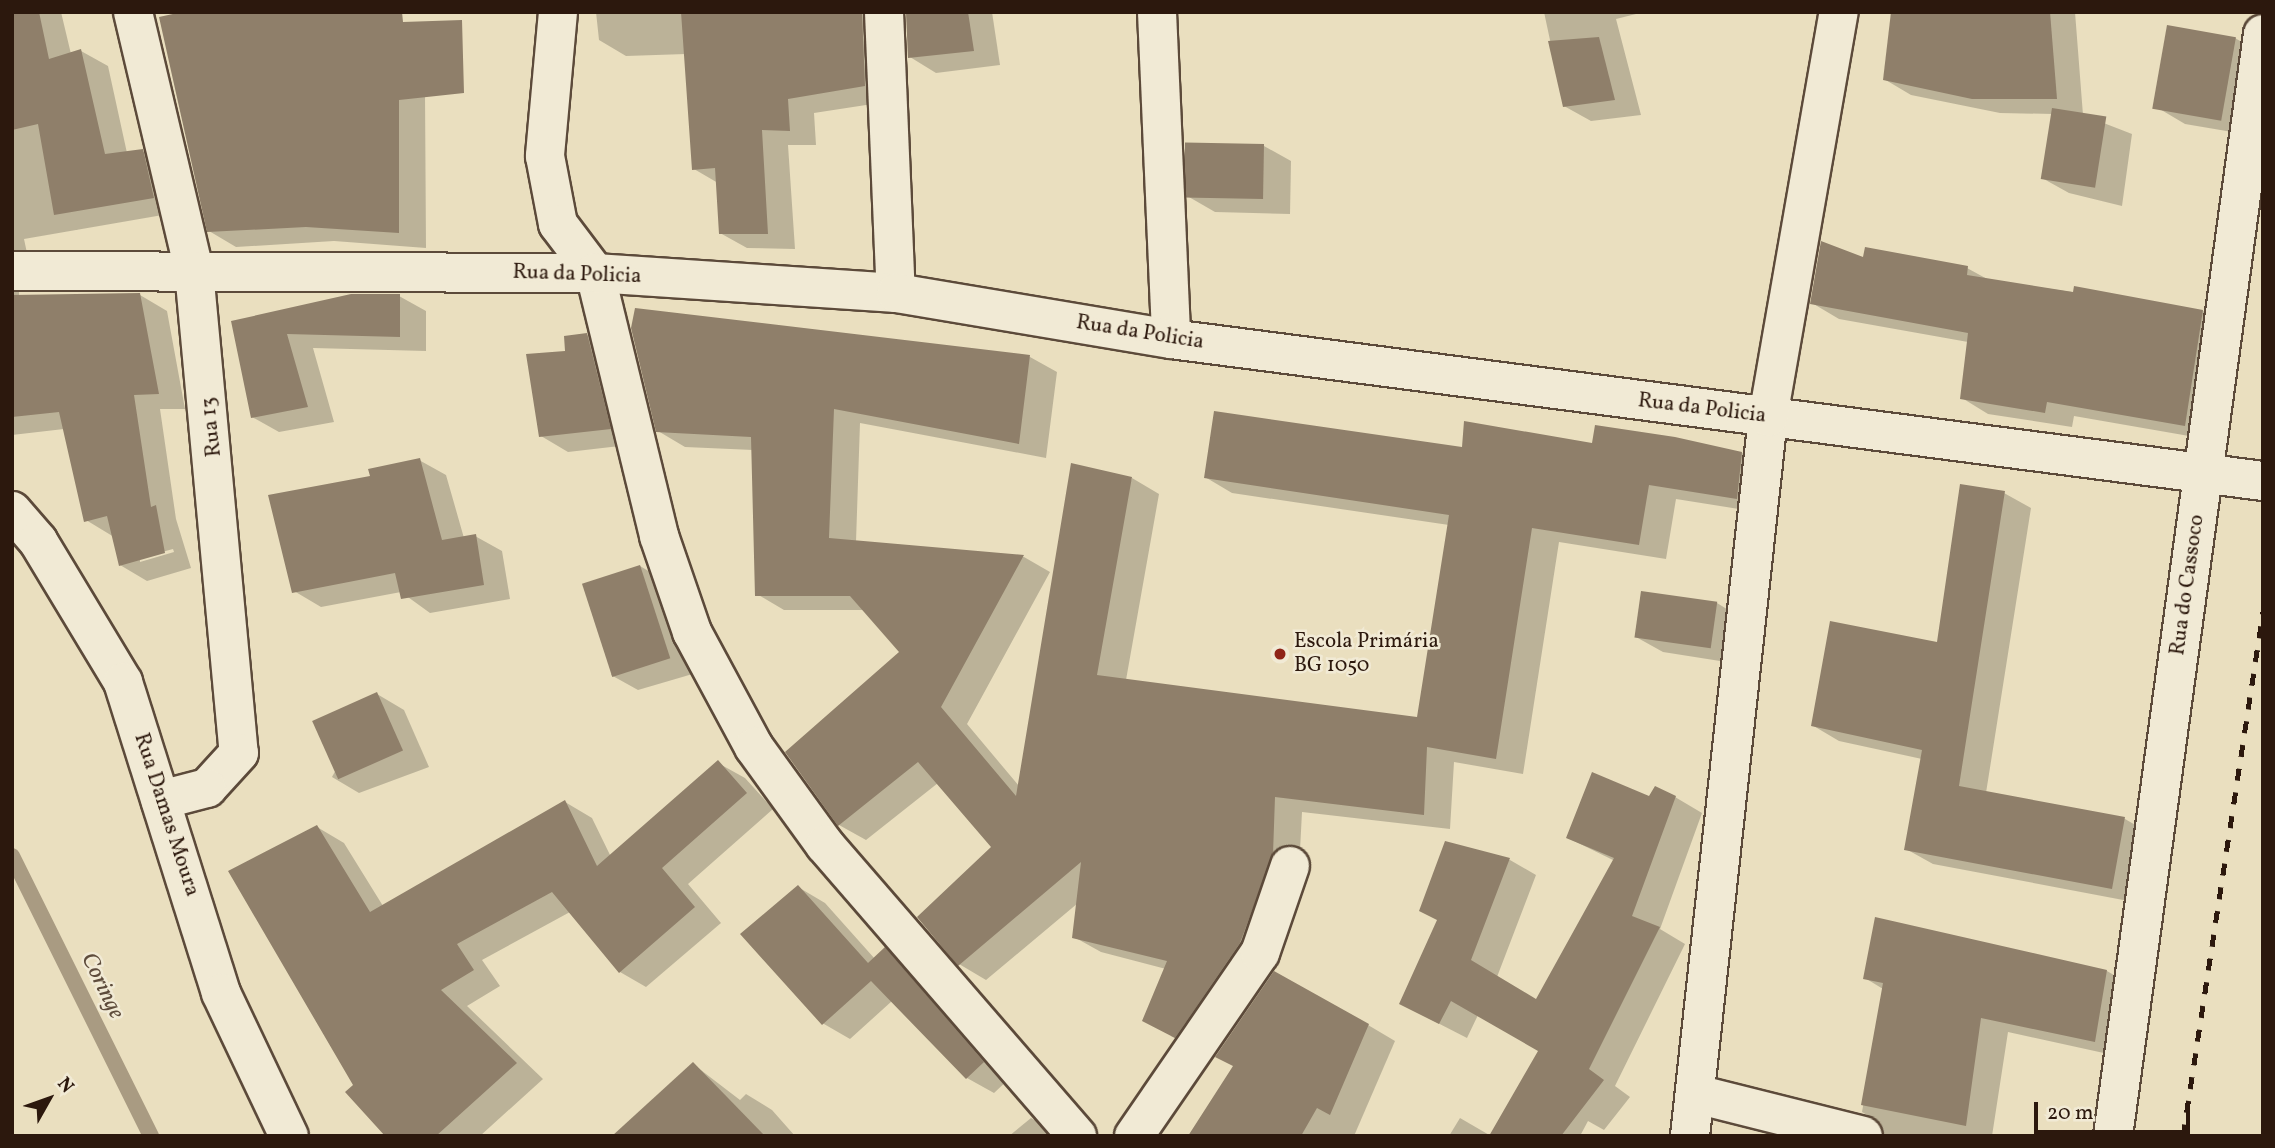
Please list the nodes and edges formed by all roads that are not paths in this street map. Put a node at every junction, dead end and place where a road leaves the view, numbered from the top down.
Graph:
1 (133, 12) edge
2 (558, 12) edge
3 (884, 12) edge
4 (1157, 12) edge
5 (1839, 12) edge
6 (2263, 34) edge
7 (12, 271) edge
8 (194, 271) junction
9 (595, 273) junction
10 (896, 293) junction
11 (1171, 339) junction
12 (1768, 417) junction
13 (2203, 475) junction
14 (2263, 481) edge
15 (12, 511) edge
16 (161, 800) junction
17 (1290, 866) dead end
18 (1696, 1094) junction
19 (289, 1136) edge
20 (1077, 1136) edge
21 (1134, 1136) edge
22 (1690, 1136) edge
23 (1863, 1136) edge
24 (2113, 1136) edge

1 - 8 street, Rua 13
2 - 9 street
3 - 10 street
4 - 11 street
5 - 12 street
6 - 13 street, Rua do Cassoco
7 - 8 street, Rua da Policia
8 - 9 street, Rua da Policia
8 - 16 street, Rua 13
9 - 10 street, Rua da Policia
9 - 20 street
10 - 11 street, Rua da Policia
11 - 12 street, Rua da Policia
12 - 13 street, Rua da Policia
12 - 18 street
13 - 14 street, Rua da Policia
13 - 24 street, Rua do Cassoco
15 - 16 street, Rua Damas Moura
16 - 19 street, Rua Damas Moura
17 - 21 street
18 - 22 street
18 - 23 street

